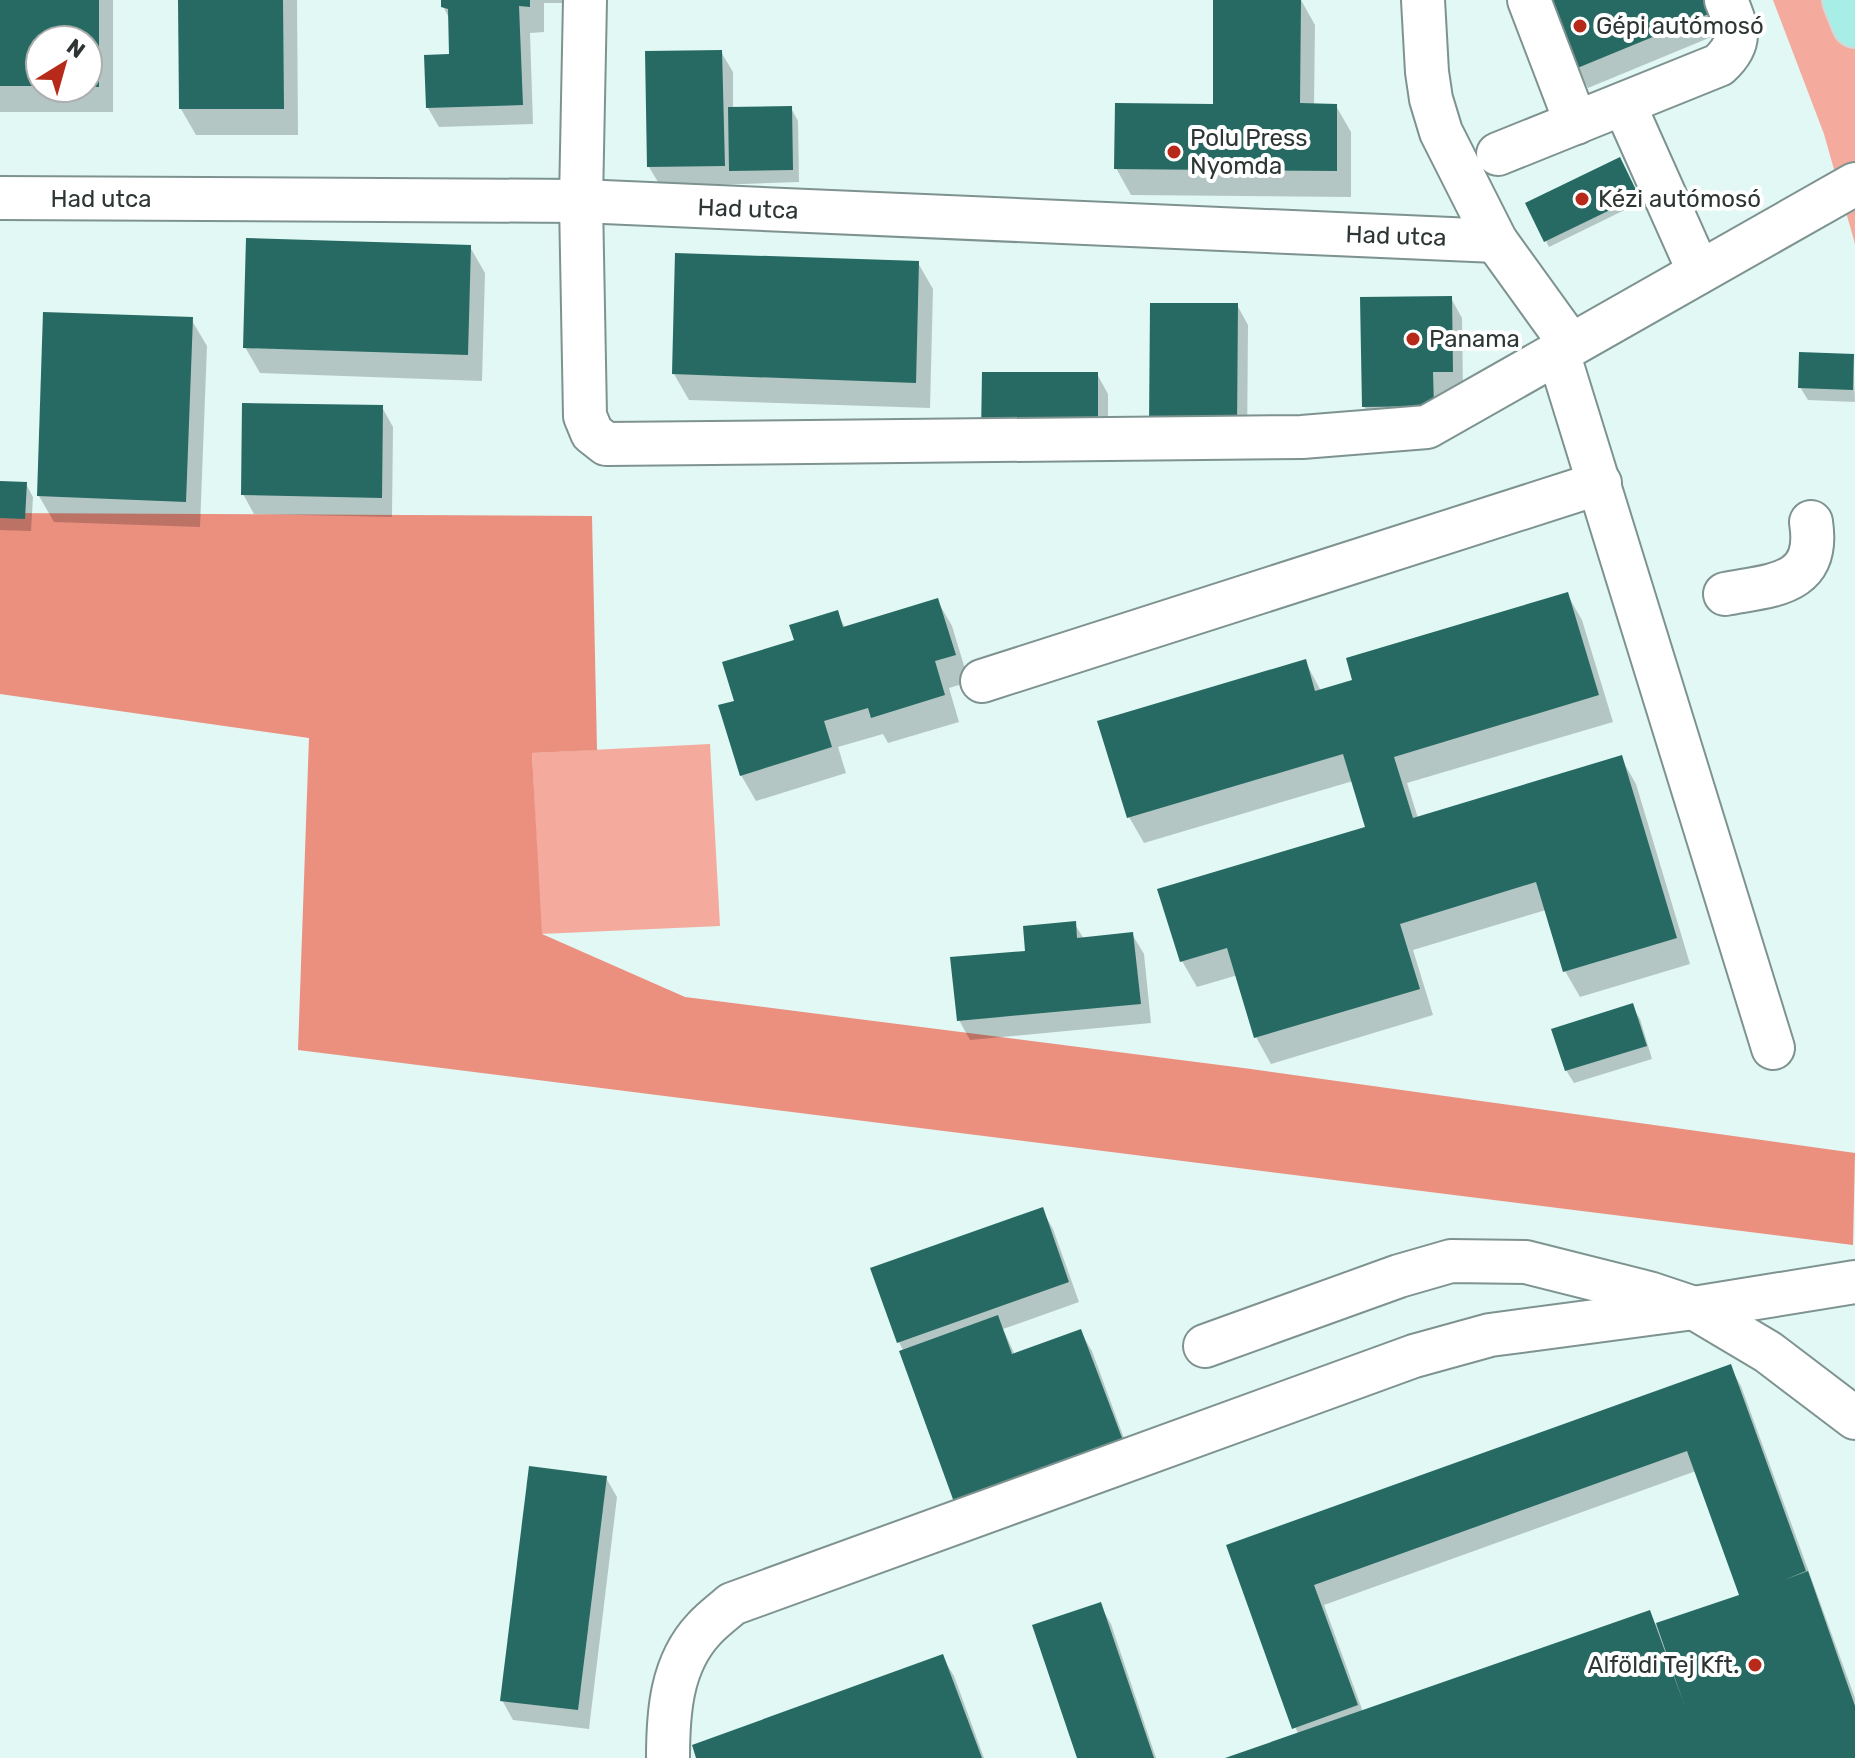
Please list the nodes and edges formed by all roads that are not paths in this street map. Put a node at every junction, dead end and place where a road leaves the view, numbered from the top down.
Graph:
1 (585, 0) edge
2 (1423, 0) edge
3 (1529, 0) edge
4 (1726, 0) edge
5 (1845, 0) edge
6 (1855, 25) edge
7 (1624, 104) junction
8 (1576, 123) junction
9 (1498, 154) dead end
10 (1855, 184) edge
11 (0, 198) edge
12 (581, 201) junction
13 (1496, 241) junction
14 (1699, 272) junction
15 (1565, 349) junction
16 (1600, 483) junction
17 (1811, 522) dead end
18 (1725, 594) dead end
19 (982, 681) dead end
20 (1773, 1048) dead end
21 (1855, 1282) edge
22 (1694, 1308) junction
23 (1205, 1346) dead end
24 (1855, 1418) edge
25 (668, 1758) edge

1 - 12 street
2 - 13 street
3 - 8 street
4 - 7 street
5 - 6 main road
7 - 8 street
7 - 14 street
8 - 9 street
10 - 14 street
11 - 12 street, Had utca
12 - 13 street, Had utca
12 - 15 street
13 - 15 street
14 - 15 street
15 - 16 street
16 - 19 street
16 - 20 street
17 - 18 street
21 - 22 street
22 - 23 street
22 - 24 street
22 - 25 street

